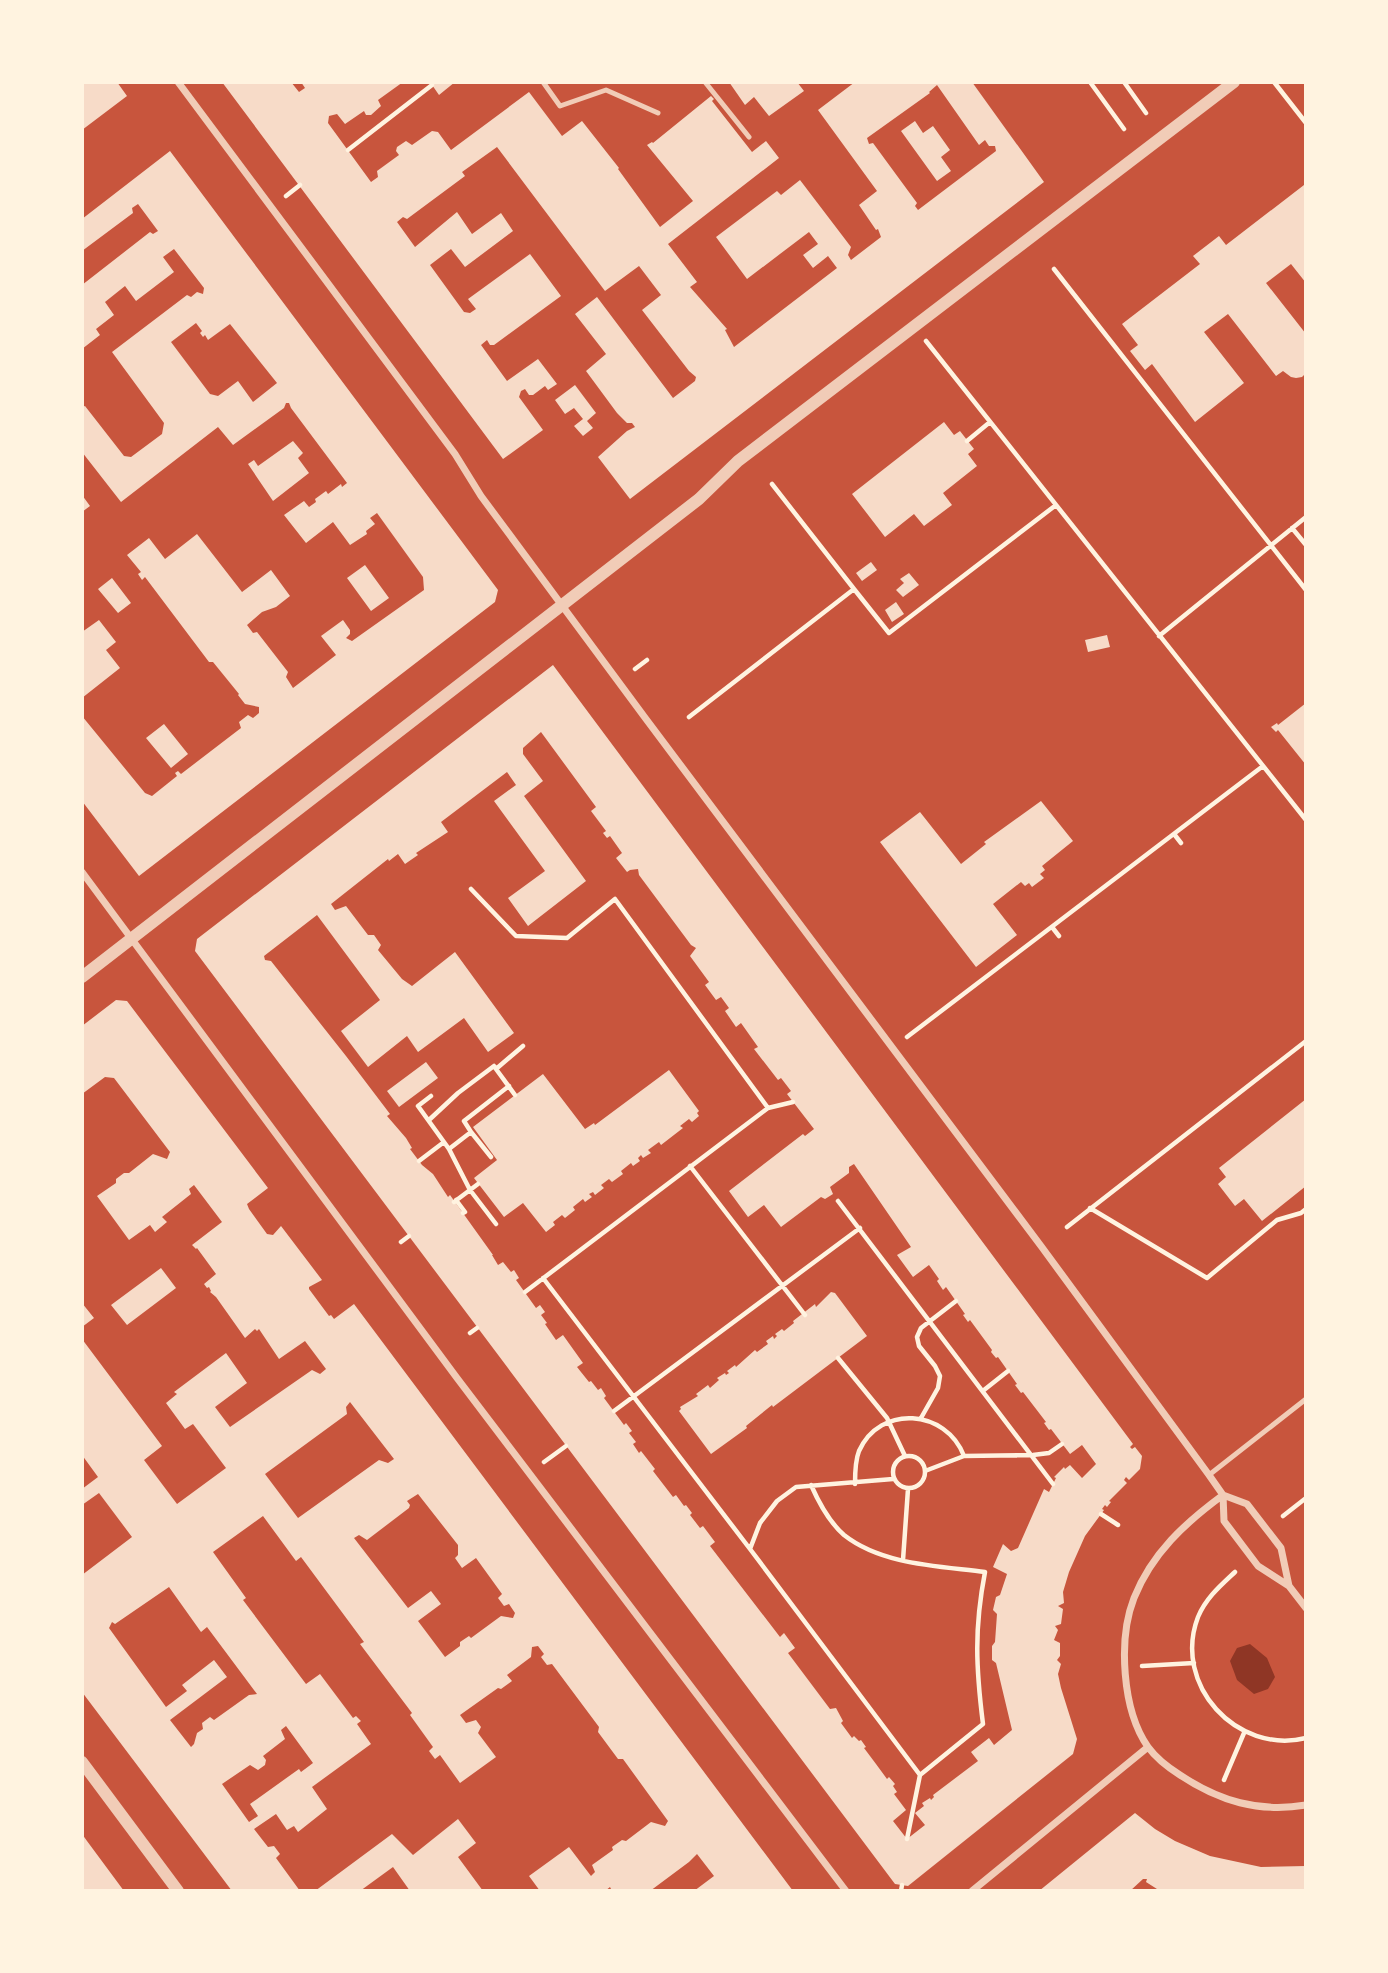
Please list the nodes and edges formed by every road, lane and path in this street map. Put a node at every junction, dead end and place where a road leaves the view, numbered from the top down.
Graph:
1 (178, 82) edge
2 (543, 82) edge
3 (705, 82) edge
4 (1090, 82) edge
5 (1124, 82) edge
6 (1234, 82) edge
7 (1274, 82) edge
8 (432, 85) dead end
9 (658, 113) dead end
10 (1146, 113) dead end
11 (1306, 123) edge
12 (1124, 129) dead end
13 (749, 138) dead end
14 (348, 150) dead end
15 (1054, 269) dead end
16 (914, 326) junction
17 (990, 422) junction
18 (967, 440) dead end
19 (772, 484) dead end
20 (1056, 505) junction
21 (1306, 517) edge
22 (1292, 528) junction
23 (1270, 545) junction
24 (1306, 545) edge
25 (854, 589) junction
26 (1306, 590) edge
27 (561, 604) junction
28 (1159, 636) junction
29 (647, 660) dead end
30 (635, 669) dead end
31 (689, 717) dead end
32 (1263, 766) junction
33 (1306, 820) edge
34 (1174, 834) junction
35 (1181, 843) dead end
36 (82, 872) edge
37 (471, 889) dead end
38 (1052, 927) junction
39 (1059, 936) dead end
40 (133, 938) junction
41 (82, 976) edge
42 (1306, 1041) edge
43 (523, 1046) dead end
44 (891, 1049) junction
45 (496, 1069) junction
46 (509, 1086) junction
47 (515, 1095) dead end
48 (431, 1096) dead end
49 (793, 1102) dead end
50 (768, 1108) junction
51 (429, 1120) junction
52 (471, 1132) junction
53 (444, 1142) junction
54 (449, 1149) junction
55 (491, 1157) dead end
56 (419, 1161) dead end
57 (690, 1166) junction
58 (478, 1184) dead end
59 (470, 1190) junction
60 (838, 1201) dead end
61 (1090, 1208) junction
62 (1306, 1209) edge
63 (463, 1213) dead end
64 (496, 1224) dead end
65 (1067, 1227) dead end
66 (860, 1228) junction
67 (409, 1236) dead end
68 (401, 1242) dead end
69 (543, 1278) junction
70 (782, 1285) junction
71 (525, 1292) dead end
72 (956, 1301) dead end
73 (805, 1315) dead end
74 (930, 1320) junction
75 (477, 1328) dead end
76 (470, 1333) dead end
77 (838, 1359) dead end
78 (1008, 1371) dead end
79 (984, 1390) junction
80 (633, 1398) junction
81 (1306, 1399) edge
82 (614, 1411) dead end
83 (921, 1418) junction
84 (888, 1422) junction
85 (1062, 1444) dead end
86 (566, 1446) dead end
87 (1033, 1455) junction
88 (905, 1456) junction
89 (964, 1456) junction
90 (925, 1471) junction
91 (530, 1473) junction
92 (1209, 1475) junction
93 (894, 1479) junction
94 (855, 1484) junction
95 (1053, 1484) dead end
96 (811, 1485) junction
97 (908, 1489) junction
98 (1223, 1494) junction
99 (1306, 1498) edge
100 (1101, 1514) dead end
101 (1283, 1516) dead end
102 (1118, 1525) dead end
103 (750, 1549) junction
104 (904, 1560) junction
105 (1235, 1572) dead end
106 (1289, 1586) junction
107 (1306, 1608) edge
108 (1194, 1663) junction
109 (1124, 1668) junction
110 (1244, 1733) junction
111 (1306, 1738) edge
112 (1148, 1747) junction
113 (82, 1762) edge
114 (920, 1774) junction
115 (1217, 1796) junction
116 (1306, 1805) edge
117 (907, 1839) dead end
118 (178, 1891) edge
119 (846, 1891) edge
120 (972, 1891) edge

1 - 27 street
2 - 9 lane
3 - 13 lane
4 - 12 path
5 - 10 path
6 - 16 street
7 - 11 path
8 - 14 path
15 - 23 path
16 - 17 path
16 - 27 street
17 - 18 path
17 - 20 path
19 - 25 path
20 - 25 path
20 - 28 path
21 - 22 path
22 - 23 path
22 - 24 path
23 - 26 path
23 - 28 path
25 - 31 path
27 - 40 street
27 - 44 street
28 - 32 path
29 - 30 path
32 - 33 path
32 - 34 path
34 - 35 path
34 - 38 path
36 - 40 street
37 - 50 path
38 - 39 path
38 - 44 path
40 - 41 street
40 - 91 street
42 - 61 path
43 - 45 path
44 - 92 street
45 - 46 path
45 - 51 path
46 - 47 path
46 - 52 path
48 - 51 path
49 - 50 path
50 - 57 path
51 - 53 path
52 - 54 path
52 - 55 path
53 - 54 path
53 - 56 path
54 - 59 path
57 - 69 path
57 - 70 path
58 - 59 path
59 - 63 path
59 - 64 path
60 - 66 path
61 - 62 path
61 - 65 path
66 - 70 path
66 - 74 path
67 - 68 path
69 - 71 path
69 - 80 path
70 - 73 path
70 - 80 path
72 - 74 path
74 - 79 path
74 - 83 path
75 - 76 path
77 - 84 path
78 - 79 path
79 - 87 path
80 - 82 path
80 - 103 path
81 - 92 lane
83 - 84 path
83 - 89 path
84 - 88 path
84 - 94 path
85 - 87 path
86 - 91 path
87 - 89 path
87 - 95 path
88 - 90 path
88 - 93 path
89 - 90 path
90 - 97 path
91 - 119 street
92 - 98 street
93 - 94 path
93 - 97 path
94 - 96 path
96 - 103 path
96 - 104 path
97 - 104 path
98 - 106 street
98 - 106 street
98 - 109 street
99 - 101 path
100 - 102 path
103 - 114 path
104 - 114 path
105 - 108 path
106 - 107 street
108 - 109 path
108 - 110 path
109 - 112 street
110 - 111 path
110 - 115 path
112 - 115 street
112 - 120 street
113 - 118 street
114 - 117 path
115 - 116 street

